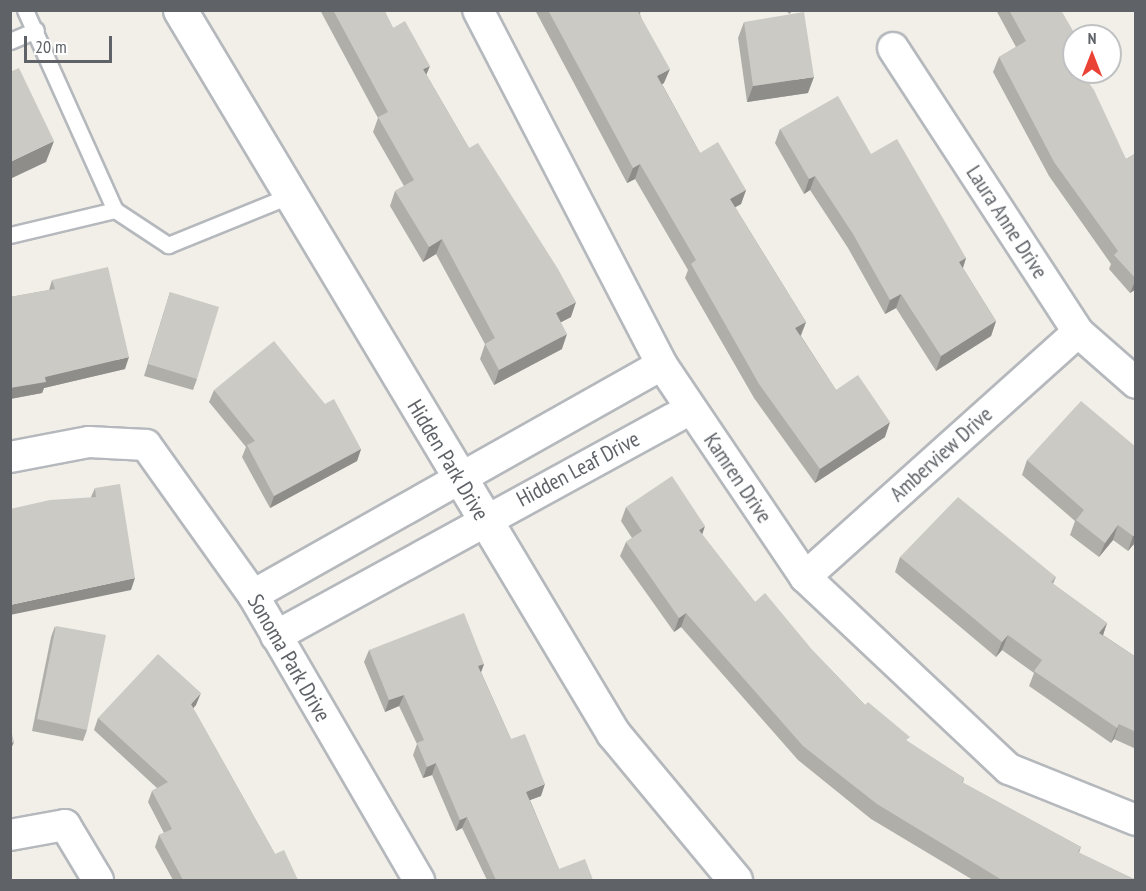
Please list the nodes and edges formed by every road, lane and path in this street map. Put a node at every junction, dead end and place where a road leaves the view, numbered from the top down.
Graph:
1 (25, 10) edge
2 (478, 10) edge
3 (185, 14) edge
4 (36, 30) junction
5 (10, 41) edge
6 (893, 48) dead end
7 (291, 195) junction
8 (115, 210) junction
9 (10, 235) edge
10 (1078, 332) junction
11 (662, 365) junction
12 (1136, 383) edge
13 (691, 408) junction
14 (10, 457) edge
15 (457, 477) junction
16 (483, 520) junction
17 (805, 577) junction
18 (253, 595) junction
19 (276, 636) junction
20 (1136, 820) edge
21 (10, 836) edge
22 (98, 880) edge
23 (419, 880) edge
24 (735, 880) edge

1 - 4 lane
2 - 11 street, Kamren Drive
3 - 7 street, Hidden Park Drive
4 - 5 lane
4 - 8 lane
6 - 10 street, Laura Anne Drive
7 - 8 lane
7 - 15 street, Hidden Park Drive
8 - 9 lane
10 - 12 street, Laura Anne Drive
10 - 17 street, Amberview Drive
11 - 13 street, Kamren Drive
11 - 15 street
13 - 16 street, Hidden Leaf Drive
13 - 17 street, Kamren Drive
14 - 18 street, Sonoma Park Drive
15 - 16 street, Hidden Park Drive
15 - 18 street
16 - 19 street, Hidden Leaf Drive
16 - 24 street, Hidden Park Drive
17 - 20 street, Kamren Drive
18 - 19 street, Sonoma Park Drive
19 - 23 street, Sonoma Park Drive
21 - 22 street

